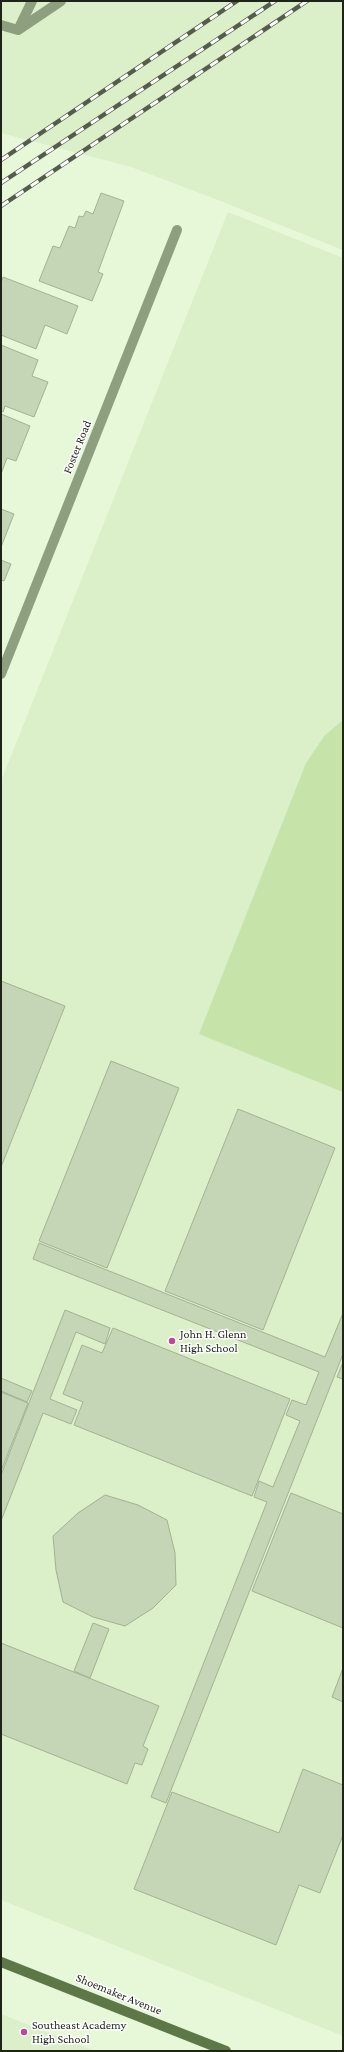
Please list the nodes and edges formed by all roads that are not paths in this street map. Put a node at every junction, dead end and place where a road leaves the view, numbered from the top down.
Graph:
1 (32, 1) edge
2 (60, 1) edge
3 (1, 25) edge
4 (18, 30) junction
5 (177, 230) dead end
6 (4, 657) edge
7 (1, 674) edge
8 (1, 1962) edge
9 (226, 2051) edge

1 - 4 street
2 - 4 street
3 - 4 street
5 - 6 street, Foster Road
6 - 7 street, Foster Road
8 - 9 street, Shoemaker Avenue

